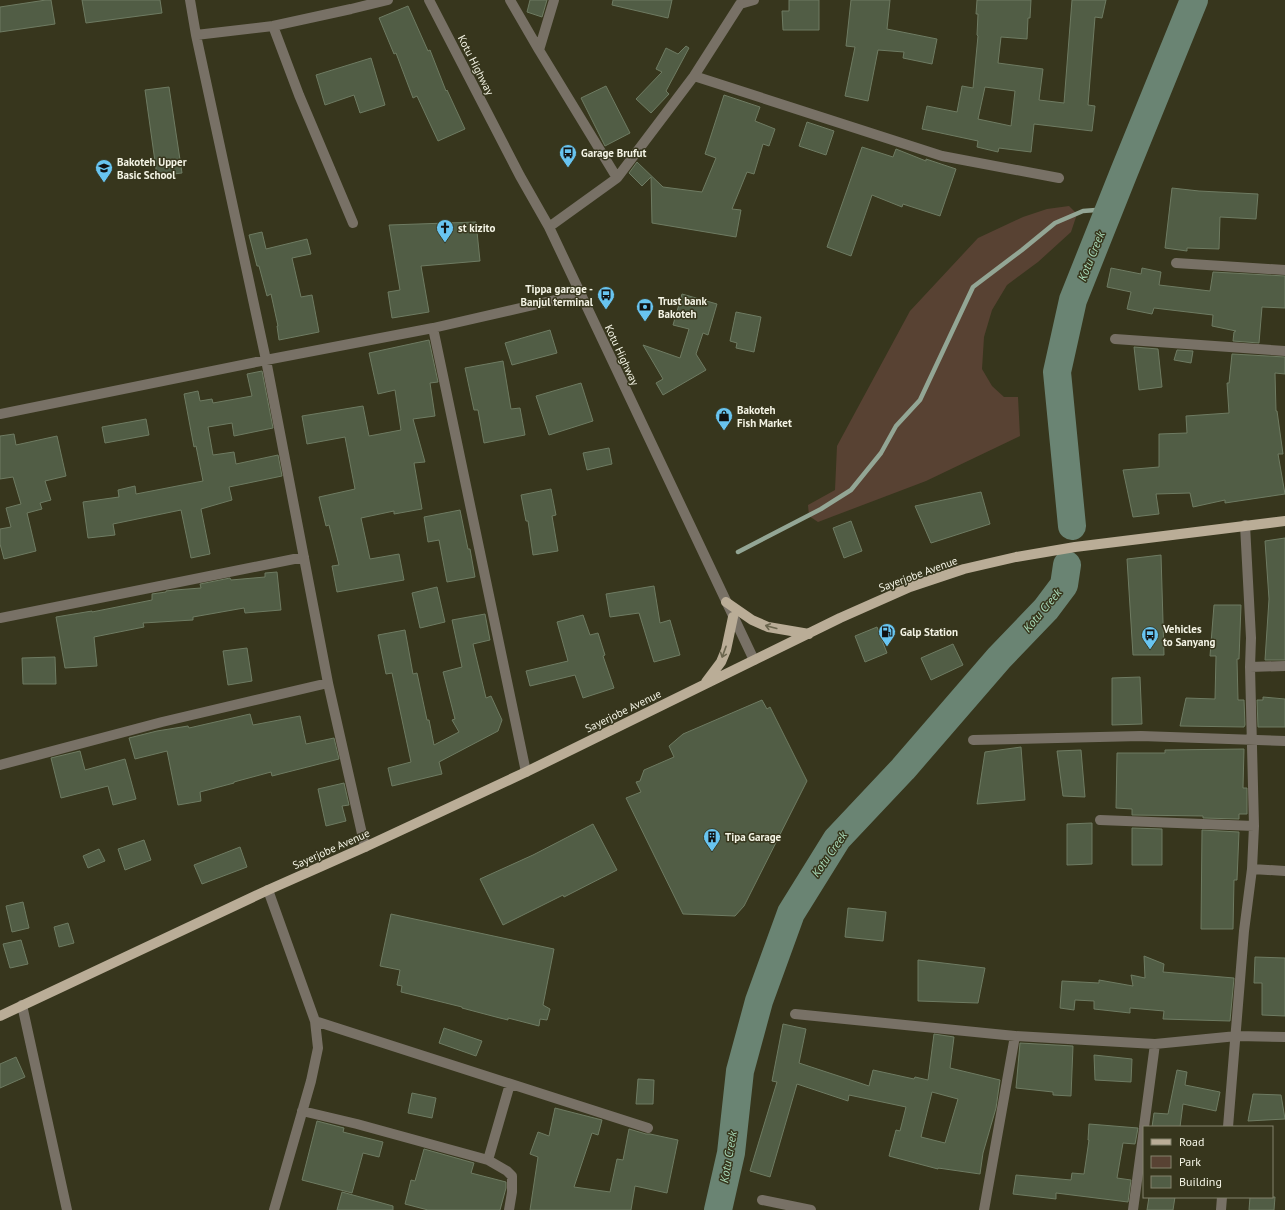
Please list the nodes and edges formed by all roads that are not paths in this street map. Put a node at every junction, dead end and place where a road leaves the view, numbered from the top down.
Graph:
1 (190, 0) edge
2 (388, 0) edge
3 (429, 0) edge
4 (510, 0) edge
5 (554, 0) edge
6 (754, 0) edge
7 (273, 26) junction
8 (196, 35) junction
9 (540, 50) junction
10 (694, 76) junction
11 (617, 178) junction
12 (1059, 178) dead end
13 (353, 223) dead end
14 (549, 227) junction
15 (1176, 263) dead end
16 (1285, 270) edge
17 (581, 294) junction
18 (433, 328) junction
19 (1115, 339) dead end
20 (1285, 351) edge
21 (266, 360) junction
22 (0, 414) edge
23 (1285, 521) edge
24 (1245, 525) junction
25 (304, 557) junction
26 (726, 602) junction
27 (733, 616) junction
28 (0, 618) edge
29 (809, 634) junction
30 (754, 660) junction
31 (1285, 666) edge
32 (1250, 667) junction
33 (328, 683) junction
34 (705, 684) junction
35 (973, 740) dead end
36 (1252, 740) junction
37 (1285, 741) edge
38 (0, 765) edge
39 (526, 772) junction
40 (1100, 820) dead end
41 (1254, 826) junction
42 (366, 848) junction
43 (1252, 870) junction
44 (1285, 871) edge
45 (268, 890) junction
46 (22, 1005) junction
47 (795, 1014) dead end
48 (0, 1016) edge
49 (314, 1022) junction
50 (1015, 1036) junction
51 (1237, 1036) junction
52 (1285, 1037) edge
53 (1155, 1044) junction
54 (510, 1084) junction
55 (302, 1111) junction
56 (1144, 1126) edge
57 (1228, 1126) edge
58 (648, 1128) dead end
59 (1143, 1135) edge
60 (488, 1160) junction
61 (1222, 1198) edge
62 (762, 1200) dead end
63 (66, 1210) edge
64 (274, 1210) edge
65 (509, 1210) edge
66 (811, 1210) edge
67 (984, 1210) edge
68 (1133, 1210) edge
69 (1221, 1210) edge

1 - 8 street
2 - 7 street
3 - 14 street, Kotu Highway
4 - 9 street
5 - 9 street
6 - 10 street
7 - 8 street
7 - 13 street
8 - 21 street
9 - 11 street
10 - 11 street
10 - 12 street
11 - 14 street
14 - 17 street, Kotu Highway
15 - 16 street
17 - 18 street
17 - 26 street, Kotu Highway
18 - 21 street
18 - 39 street
19 - 20 street
21 - 22 street
21 - 25 street
23 - 24 main road, Sayerjobe Avenue
24 - 29 main road, Sayerjobe Avenue
24 - 32 street
25 - 28 street
25 - 33 street
26 - 27 street, Kotu Highway
29 -> 26 main road
27 - 30 street, Kotu Highway
27 -> 34 main road
29 - 30 main road, Sayerjobe Avenue
30 - 34 main road, Sayerjobe Avenue
31 - 32 street
32 - 36 street
33 - 38 street
33 - 42 street
34 - 39 main road, Sayerjobe Avenue
35 - 36 street
36 - 37 street
36 - 41 street
39 - 42 main road, Sayerjobe Avenue
40 - 41 street
41 - 43 street
42 - 45 main road, Sayerjobe Avenue
43 - 44 street
43 - 51 street
45 - 46 main road, Sayerjobe Avenue
45 - 49 street
46 - 48 main road, Sayerjobe Avenue
46 - 63 street
47 - 50 street
49 - 54 street
49 - 55 street
50 - 53 street
50 - 67 street
51 - 52 street
51 - 53 street
51 - 57 street
53 - 56 street
54 - 58 street
54 - 60 street
55 - 60 street
55 - 64 street
59 - 68 street
60 - 65 street
61 - 69 street
62 - 66 street

